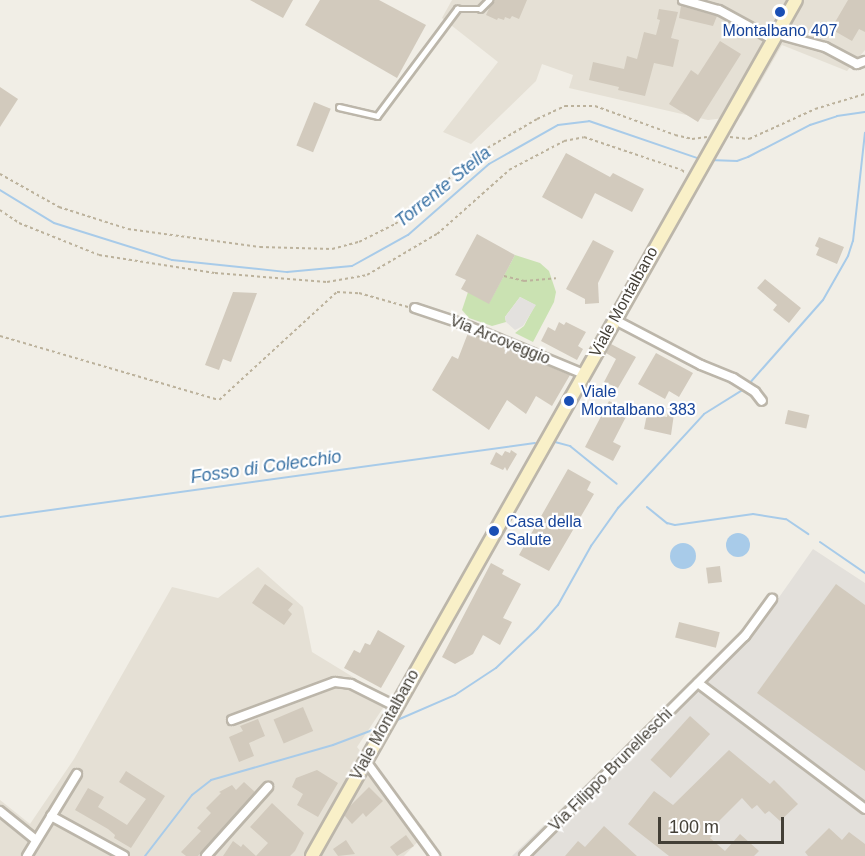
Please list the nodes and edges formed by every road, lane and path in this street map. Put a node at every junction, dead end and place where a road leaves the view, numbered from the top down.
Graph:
1 (489, 0) edge
2 (683, 0) edge
3 (796, 0) edge
4 (775, 37) junction
5 (865, 62) edge
6 (865, 94) edge
7 (339, 107) dead end
8 (717, 136) junction
9 (0, 174) edge
10 (693, 176) junction
11 (0, 210) edge
12 (504, 276) dead end
13 (556, 278) dead end
14 (415, 308) joint
15 (615, 320) junction
16 (0, 336) edge
17 (584, 374) junction
18 (762, 401) dead end
19 (772, 600) dead end
20 (698, 683) junction
21 (394, 710) junction
22 (232, 720) dead end
23 (365, 760) junction
24 (77, 774) dead end
25 (268, 787) dead end
26 (865, 809) edge
27 (0, 811) edge
28 (51, 816) junction
29 (36, 840) junction
30 (27, 856) edge
31 (124, 856) edge
32 (206, 856) edge
33 (312, 856) edge
34 (435, 856) edge
35 (524, 856) edge

1 - 7 lane
2 - 4 street
3 - 4 main road, Viale Montalbano
4 - 5 street
4 - 8 main road, Viale Montalbano
6 - 8 path
8 - 9 path
8 - 10 main road, Viale Montalbano
10 - 11 path
10 - 15 main road, Viale Montalbano
12 - 13 path
14 - 16 path
14 - 17 street, Via Arcoveggio
15 - 17 main road, Viale Montalbano
15 - 18 street
17 - 21 main road, Viale Montalbano
19 - 20 street, Via Filippo Brunelleschi
20 - 26 street
20 - 35 street, Via Filippo Brunelleschi
21 - 22 street
21 - 23 main road, Viale Montalbano
23 - 33 main road, Viale Montalbano
23 - 34 street
24 - 28 street
25 - 32 street
27 - 29 street
28 - 29 street
28 - 31 street
29 - 30 street

